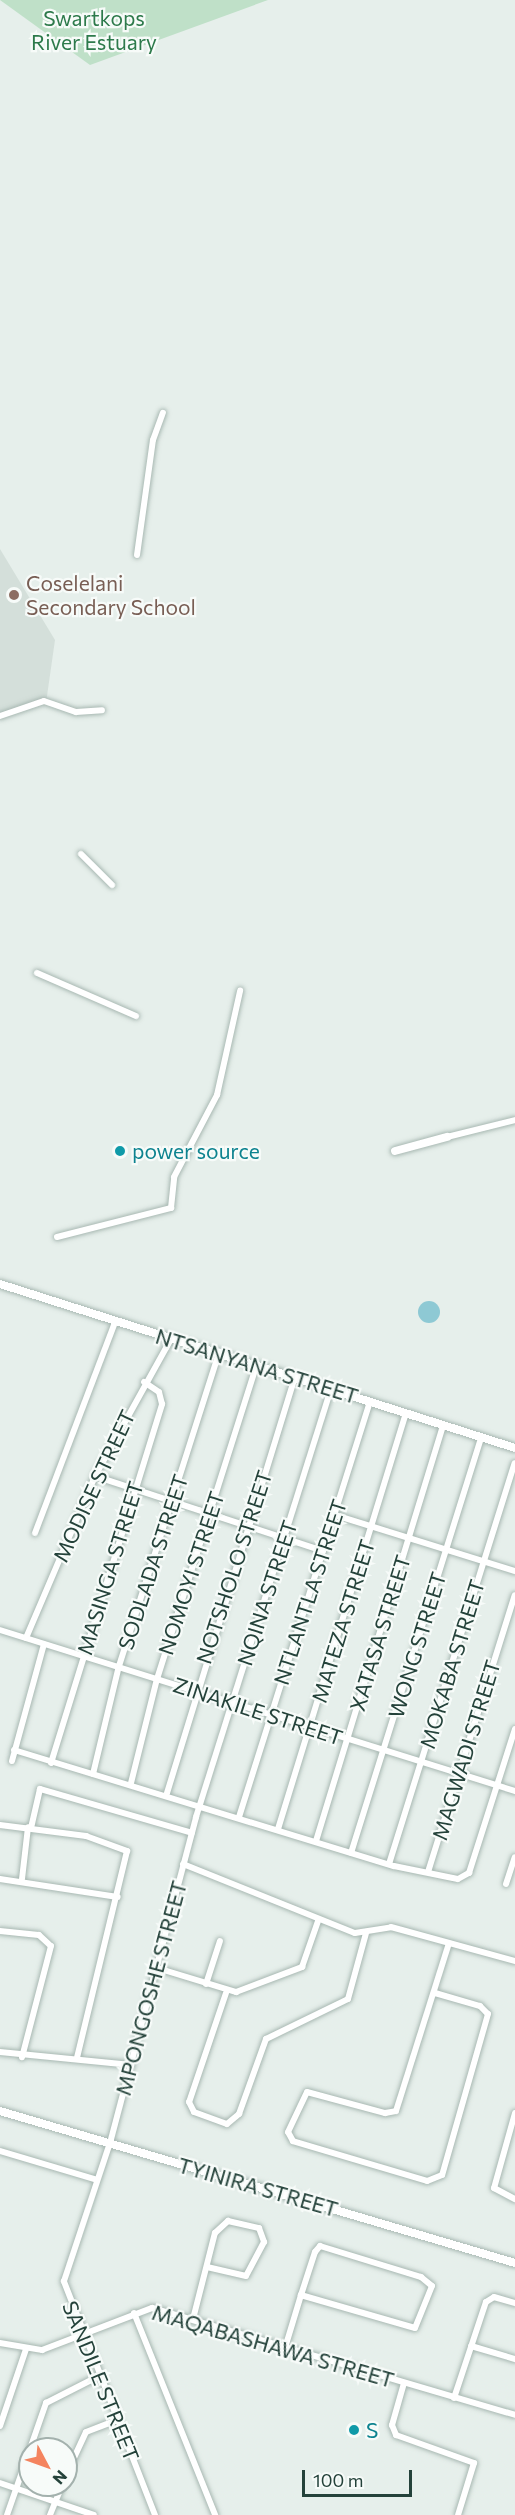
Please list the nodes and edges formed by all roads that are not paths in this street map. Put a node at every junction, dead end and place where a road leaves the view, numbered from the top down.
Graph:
1 (163, 413) dead end
2 (137, 555) dead end
3 (102, 710) dead end
4 (0, 716) edge
5 (81, 854) dead end
6 (112, 885) dead end
7 (37, 973) dead end
8 (240, 991) dead end
9 (136, 1016) dead end
10 (515, 1120) edge
11 (447, 1137) joint
12 (395, 1151) dead end
13 (57, 1237) dead end
14 (0, 1284) edge
15 (115, 1322) junction
16 (171, 1339) junction
17 (219, 1352) junction
18 (257, 1364) junction
19 (295, 1377) junction
20 (144, 1382) junction
21 (331, 1388) junction
22 (370, 1401) junction
23 (406, 1413) junction
24 (442, 1425) junction
25 (481, 1437) junction
26 (515, 1448) edge
27 (515, 1463) edge
28 (95, 1476) junction
29 (134, 1490) junction
30 (172, 1502) junction
31 (210, 1512) junction
32 (335, 1515) junction
33 (247, 1524) junction
34 (372, 1526) junction
35 (35, 1533) dead end
36 (409, 1537) junction
37 (284, 1538) junction
38 (447, 1549) junction
39 (323, 1551) junction
40 (484, 1562) junction
41 (515, 1571) edge
42 (515, 1595) edge
43 (0, 1630) edge
44 (26, 1638) junction
45 (44, 1644) junction
46 (82, 1655) junction
47 (119, 1666) junction
48 (157, 1678) junction
49 (195, 1691) junction
50 (232, 1703) junction
51 (271, 1715) junction
52 (311, 1727) junction
53 (515, 1729) edge
54 (348, 1739) junction
55 (14, 1750) junction
56 (384, 1750) junction
57 (12, 1761) dead end
58 (51, 1763) junction
59 (422, 1763) junction
60 (93, 1774) junction
61 (459, 1774) junction
62 (130, 1783) junction
63 (497, 1786) junction
64 (515, 1791) edge
65 (167, 1793) junction
66 (200, 1805) junction
67 (239, 1817) junction
68 (0, 1825) edge
69 (29, 1828) junction
70 (278, 1829) junction
71 (192, 1833) junction
72 (316, 1841) junction
73 (351, 1853) junction
74 (515, 1857) edge
75 (183, 1864) junction
76 (389, 1864) junction
77 (428, 1872) junction
78 (0, 1879) edge
79 (22, 1879) junction
80 (506, 1884) dead end
81 (118, 1897) junction
82 (318, 1921) junction
83 (0, 1931) edge
84 (366, 1933) junction
85 (220, 1941) dead end
86 (449, 1943) junction
87 (515, 1961) edge
88 (157, 1968) junction
89 (206, 1984) junction
90 (226, 1993) junction
91 (435, 1993) junction
92 (0, 2052) edge
93 (22, 2057) junction
94 (77, 2058) junction
95 (131, 2065) junction
96 (0, 2111) edge
97 (515, 2112) edge
98 (110, 2143) junction
99 (0, 2151) edge
100 (97, 2180) junction
101 (515, 2199) edge
102 (515, 2263) edge
103 (207, 2267) junction
104 (302, 2295) junction
105 (515, 2303) edge
106 (134, 2313) junction
107 (193, 2319) junction
108 (81, 2333) junction
109 (0, 2343) edge
110 (471, 2346) junction
111 (285, 2348) junction
112 (26, 2349) junction
113 (515, 2359) edge
114 (99, 2376) junction
115 (404, 2383) junction
116 (454, 2397) junction
117 (515, 2415) edge
118 (117, 2420) junction
119 (0, 2426) edge
120 (78, 2449) edge
121 (0, 2483) edge
122 (15, 2488) junction
123 (57, 2497) edge
124 (56, 2500) junction
125 (7, 2515) edge
126 (50, 2515) edge
127 (94, 2515) edge
128 (155, 2515) edge
129 (215, 2515) edge
130 (458, 2515) edge

1 - 2 street
3 - 4 street
5 - 6 street
7 - 9 street
8 - 13 street
10 - 11 street
11 - 12 street
14 - 15 street, NTSANYANA STREET
15 - 16 street, NTSANYANA STREET
15 - 35 street
16 - 17 street, NTSANYANA STREET
16 - 20 street, MODISE STREET
17 - 18 street, NTSANYANA STREET
17 - 30 street, SODLADA STREET
18 - 19 street, NTSANYANA STREET
18 - 31 street, NOMOYI STREET
19 - 21 street, NTSANYANA STREET
19 - 33 street, NOTSHOLO STREET
20 - 28 street, MODISE STREET
20 - 29 street, MASINGA STREET
21 - 22 street, NTSANYANA STREET
21 - 37 street, NQINA STREET
22 - 23 street, NTSANYANA STREET
22 - 32 street, NTLANTLA STREET
23 - 24 street, NTSANYANA STREET
23 - 34 street, MATEZA STREET
24 - 25 street, NTSANYANA STREET
24 - 36 street, XATASA STREET
25 - 26 street, NTSANYANA STREET
25 - 38 street, WONG STREET
27 - 40 street, MOKABA STREET
28 - 29 street
28 - 44 street, MODISE STREET
29 - 30 street
29 - 46 street, MASINGA STREET
30 - 31 street
30 - 47 street, SODLADA STREET
31 - 33 street
31 - 48 street, NOMOYI STREET
32 - 34 street
32 - 39 street, NTLANTLA STREET
33 - 37 street
33 - 49 street, NOTSHOLO STREET
34 - 36 street
34 - 52 street, MATEZA STREET
36 - 38 street
36 - 54 street, XATASA STREET
37 - 39 street
37 - 50 street, NQINA STREET
38 - 40 street
38 - 56 street, WONG STREET
39 - 51 street, NTLANTLA STREET
40 - 41 street
40 - 59 street, MOKABA STREET
42 - 61 street, MAGWADI STREET
43 - 44 street, ZINAKILE STREET
44 - 45 street, ZINAKILE STREET
45 - 46 street, ZINAKILE STREET
45 - 55 street
46 - 47 street, ZINAKILE STREET
46 - 58 street, MASINGA STREET
47 - 48 street, ZINAKILE STREET
47 - 60 street, SODLADA STREET
48 - 49 street, ZINAKILE STREET
48 - 62 street, NOMOYI STREET
49 - 50 street, ZINAKILE STREET
49 - 65 street, NOTSHOLO STREET
50 - 51 street, ZINAKILE STREET
50 - 66 street, NQINA STREET
51 - 52 street, ZINAKILE STREET
51 - 67 street, NTLANTLA STREET
52 - 54 street, ZINAKILE STREET
52 - 70 street, MATEZA STREET
53 - 63 street
54 - 56 street, ZINAKILE STREET
54 - 72 street, XATASA STREET
55 - 57 street
55 - 58 street
56 - 59 street, ZINAKILE STREET
56 - 73 street, WONG STREET
58 - 60 street
59 - 61 street, ZINAKILE STREET
59 - 76 street, MOKABA STREET
60 - 62 street
61 - 63 street, ZINAKILE STREET
61 - 77 street, MAGWADI STREET
62 - 65 street
63 - 64 street, ZINAKILE STREET
63 - 77 street
65 - 66 street
66 - 67 street
66 - 71 street, NQINA STREET
67 - 70 street
68 - 69 street
69 - 71 street
69 - 79 street
69 - 81 street
70 - 72 street
71 - 75 street, MPONGOSHE STREET
72 - 73 street
73 - 76 street
74 - 80 street
75 - 82 street
75 - 88 street, MPONGOSHE STREET
76 - 77 street
78 - 79 street
79 - 81 street
81 - 94 street
82 - 84 street
82 - 90 street
83 - 93 street
84 - 86 street
84 - 90 street
85 - 89 street
86 - 87 street
86 - 91 street
88 - 89 street
88 - 95 street, MPONGOSHE STREET
89 - 90 street
91 - 91 street
92 - 93 street
93 - 94 street
94 - 95 street
95 - 98 street, MPONGOSHE STREET
96 - 98 street, TYINIRA STREET
97 - 101 street
98 - 100 street, SANDILE STREET
98 - 102 street, TYINIRA STREET
99 - 100 street
100 - 108 street, SANDILE STREET
103 - 103 street
103 - 107 street
104 - 104 street
104 - 111 street
105 - 110 street
106 - 107 street, MAQABASHAWA STREET
106 - 108 street, MAQABASHAWA STREET
106 - 129 street
107 - 111 street, MAQABASHAWA STREET
108 - 112 street, MAQABASHAWA STREET
108 - 114 street, SANDILE STREET
109 - 112 street, MAQABASHAWA STREET
110 - 113 street
110 - 116 street
111 - 115 street, MAQABASHAWA STREET
112 - 119 street
114 - 118 street, SANDILE STREET
114 - 122 street
115 - 116 street, MAQABASHAWA STREET
115 - 130 street
116 - 117 street, MAQABASHAWA STREET
118 - 120 street
118 - 128 street, SANDILE STREET
121 - 122 street
122 - 124 street
122 - 125 street
123 - 124 street
124 - 126 street
124 - 127 street

